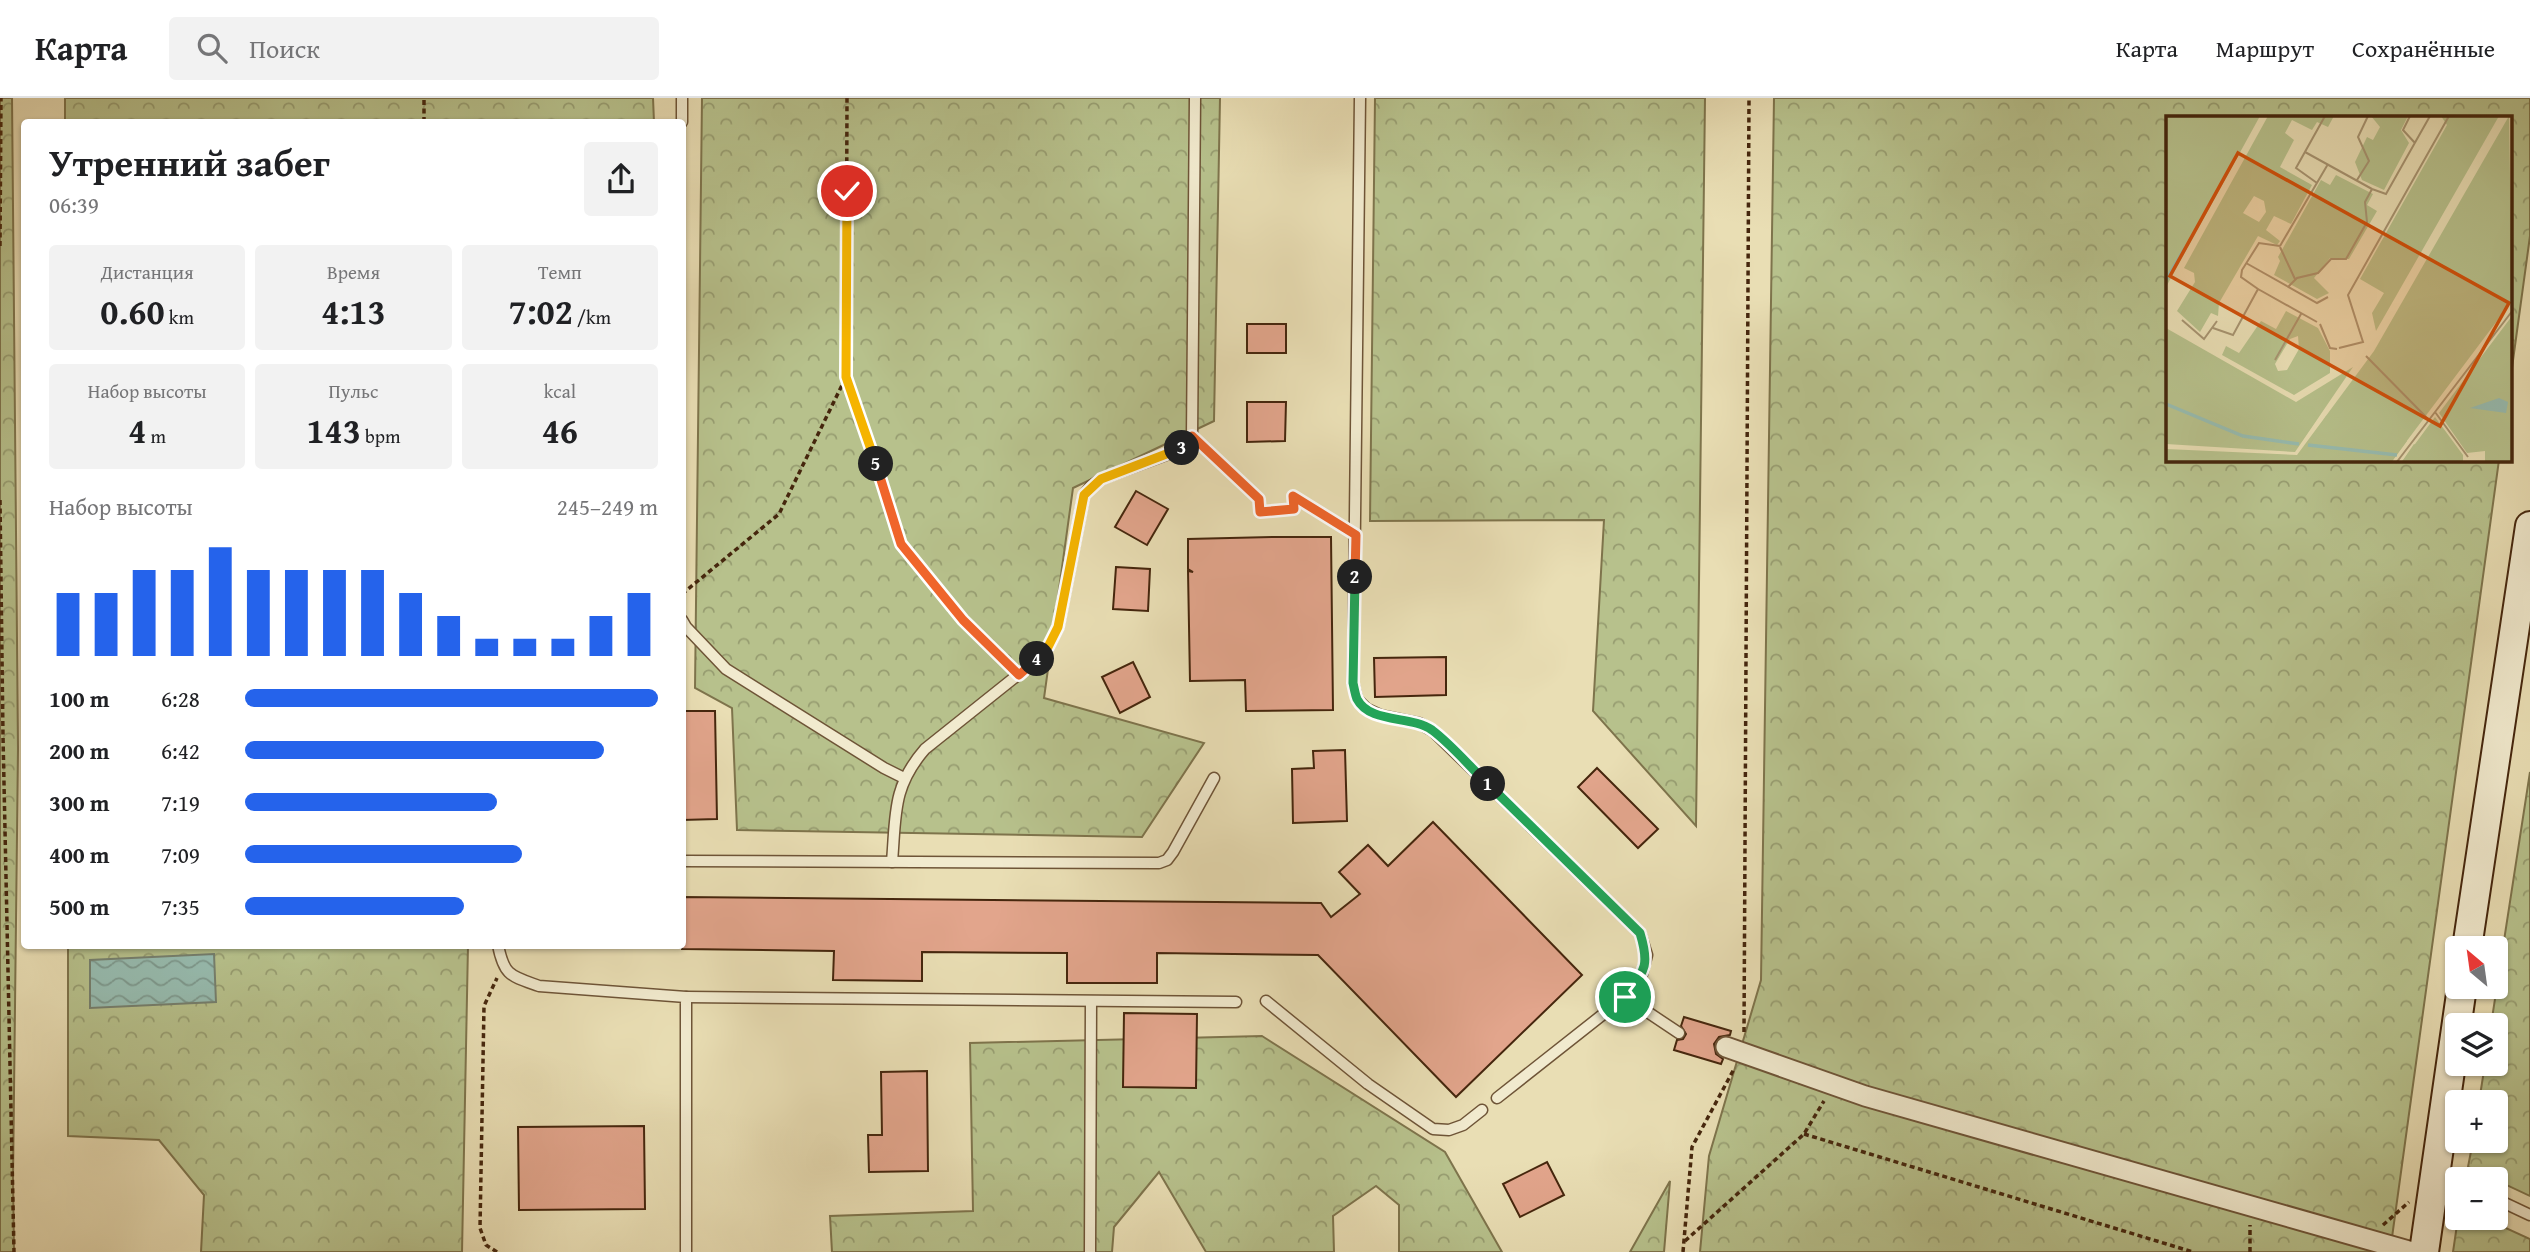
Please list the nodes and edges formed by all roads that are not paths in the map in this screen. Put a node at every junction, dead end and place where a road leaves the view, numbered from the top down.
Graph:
1 (682, 98) edge
2 (1195, 98) edge
3 (1360, 98) edge
4 (682, 119) edge
5 (2530, 526) edge
6 (686, 627) edge
7 (904, 778) junction
8 (1214, 778) dead end
9 (686, 861) edge
10 (892, 862) junction
11 (2469, 936) edge
12 (499, 949) edge
13 (686, 997) junction
14 (1625, 997) junction
15 (2461, 999) edge
16 (1266, 1001) dead end
17 (1091, 1002) junction
18 (1236, 1002) dead end
19 (1679, 1034) dead end
20 (1735, 1050) road end
21 (1497, 1098) dead end
22 (1482, 1110) dead end
23 (2446, 1167) edge
24 (2445, 1177) edge
25 (2508, 1205) edge
26 (2530, 1215) edge
27 (686, 1252) edge
28 (1090, 1252) edge
29 (2412, 1252) edge
30 (2424, 1252) edge

1 - 4 lane
2 - 7 lane
3 - 14 lane
5 - 11 main road
6 - 7 lane
7 - 10 lane
8 - 10 lane
9 - 10 lane
12 - 13 lane
13 - 17 lane
13 - 27 lane
14 - 19 lane
14 - 21 lane
15 - 23 main road
16 - 22 lane
17 - 18 lane
17 - 28 lane
20 - 29 street
24 - 30 main road
25 - 26 lane

